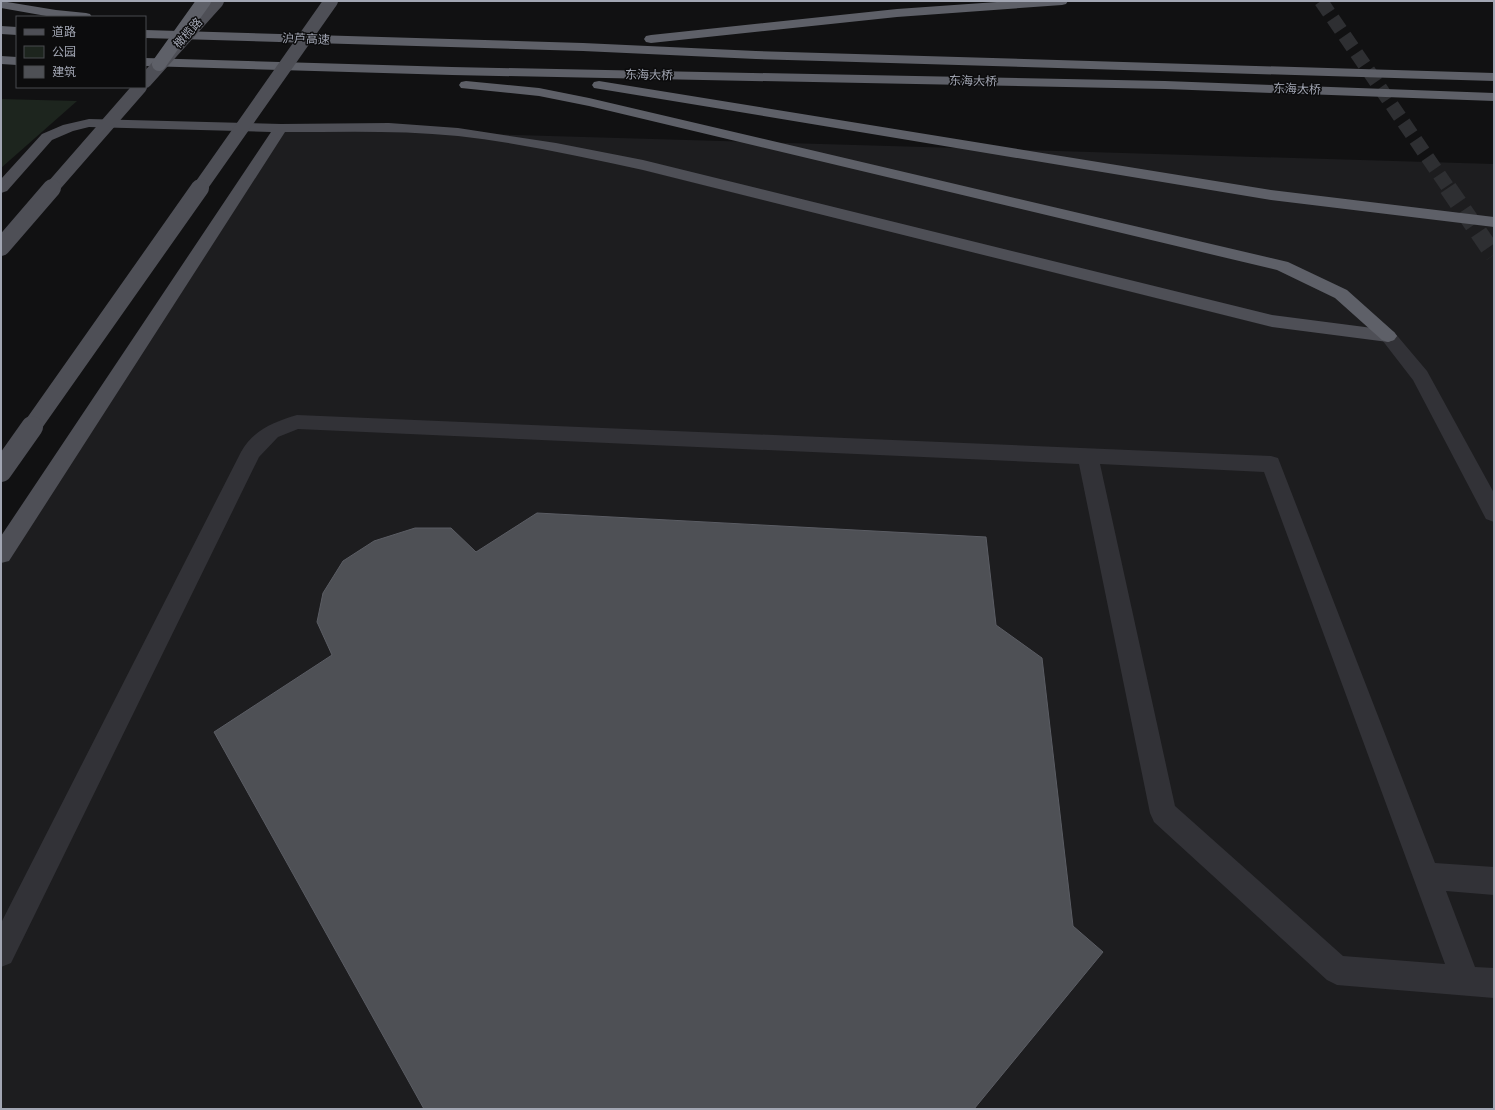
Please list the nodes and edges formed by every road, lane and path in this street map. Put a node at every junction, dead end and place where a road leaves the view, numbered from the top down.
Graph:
1 (204, 1) edge
2 (217, 1) edge
3 (331, 1) edge
4 (1062, 1) edge
5 (1, 4) edge
6 (76, 16) edge
7 (146, 23) edge
8 (1, 30) edge
9 (16, 31) edge
10 (146, 34) edge
11 (467, 43) junction
12 (583, 47) junction
13 (1, 59) edge
14 (16, 60) edge
15 (146, 62) edge
16 (152, 66) edge
17 (452, 71) junction
18 (1494, 78) edge
19 (146, 79) edge
20 (139, 88) edge
21 (1494, 97) edge
22 (281, 128) junction
23 (1, 188) edge
24 (1494, 222) edge
25 (1, 248) edge
26 (1388, 336) junction
27 (1088, 456) junction
28 (1, 471) edge
29 (1494, 513) edge
30 (1, 554) edge
31 (1426, 876) junction
32 (1494, 881) edge
33 (1, 953) edge
34 (1465, 980) junction
35 (1494, 983) edge

1 - 16 highway, bridge
2 - 16 main road, 橄榄路, bridge
3 - 28 main road, bridge
4 - 12 highway
5 - 6 highway
7 - 11 highway
8 - 9 highway
10 - 11 highway, 沪芦高速
11 - 12 highway, 东海大桥
12 - 18 highway, 东海大桥
13 - 14 highway
15 - 17 highway, 沪芦高速
16 - 19 main road, 橄榄路, bridge
16 - 26 highway
17 - 21 highway, 东海大桥
17 - 24 highway
20 - 25 main road, bridge
22 - 23 main road
22 - 26 main road
22 - 30 main road
26 - 29 street
27 - 31 street
27 - 33 street
27 - 34 street
31 - 32 street
31 - 34 street
34 - 35 street

